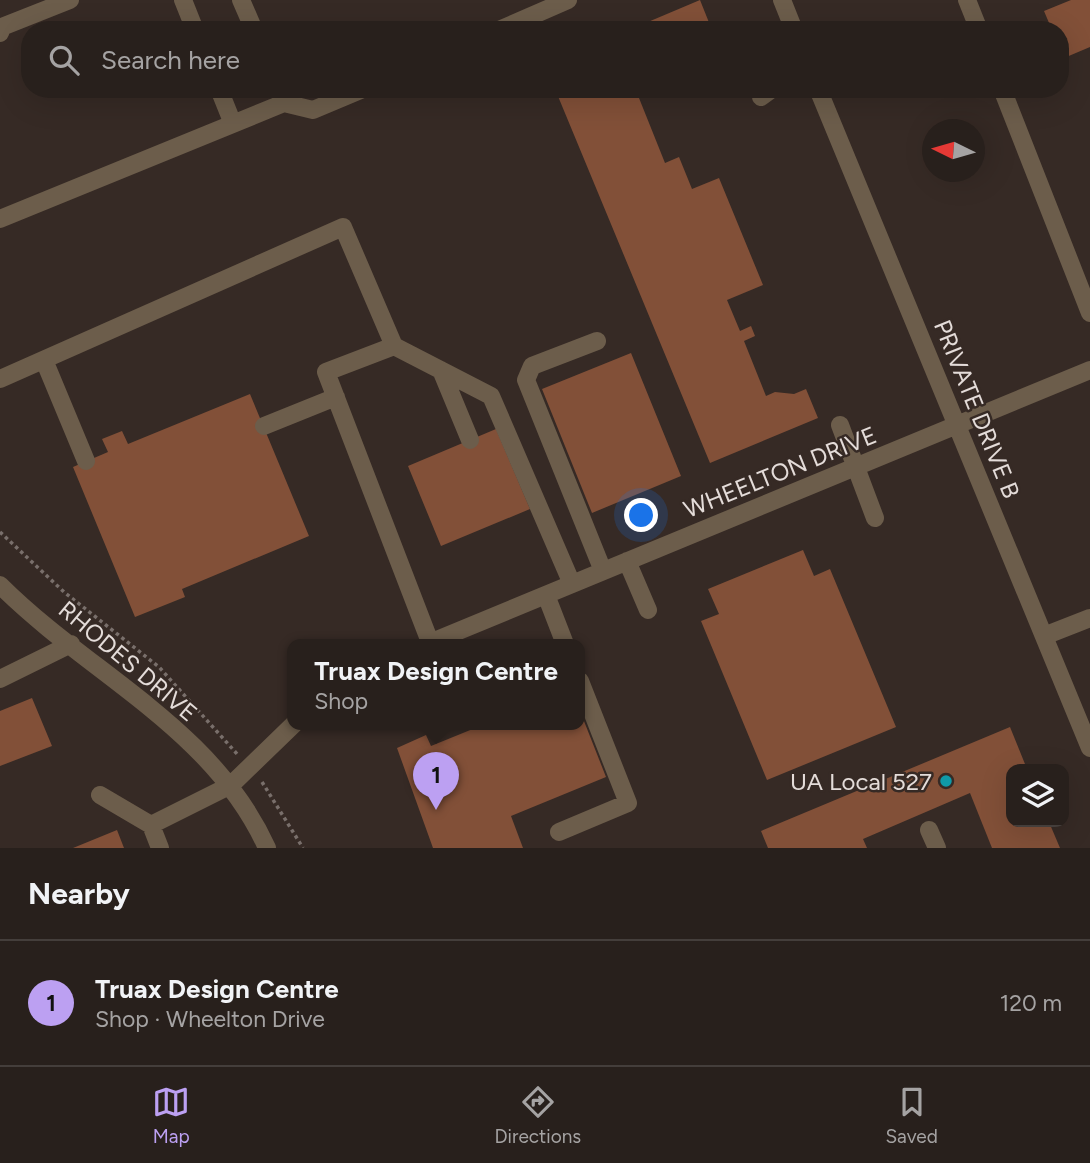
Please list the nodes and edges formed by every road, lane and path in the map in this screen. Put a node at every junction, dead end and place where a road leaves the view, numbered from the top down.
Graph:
1 (70, 0) edge
2 (183, 0) edge
3 (241, 0) edge
4 (568, 0) edge
5 (782, 0) edge
6 (967, 0) edge
7 (191, 21) edge
8 (250, 21) edge
9 (520, 21) edge
10 (790, 21) edge
11 (975, 21) edge
12 (0, 33) edge
13 (223, 98) edge
14 (278, 98) edge
15 (286, 98) edge
16 (342, 98) edge
17 (822, 98) edge
18 (1006, 98) edge
19 (233, 124) junction
20 (0, 219) edge
21 (1090, 313) edge
22 (597, 341) dead end
23 (394, 346) junction
24 (44, 360) junction
25 (441, 370) junction
26 (1090, 370) edge
27 (0, 379) edge
28 (336, 397) junction
29 (840, 425) dead end
30 (957, 425) junction
31 (264, 426) dead end
32 (470, 440) dead end
33 (86, 461) dead end
34 (854, 467) junction
35 (875, 518) dead end
36 (0, 532) edge
37 (627, 561) junction
38 (603, 571) junction
39 (572, 584) junction
40 (4, 595) edge
41 (545, 595) junction
42 (648, 610) dead end
43 (1090, 618) edge
44 (469, 626) junction
45 (1044, 636) junction
46 (427, 639) edge
47 (438, 639) edge
48 (474, 639) edge
49 (563, 639) edge
50 (71, 643) junction
51 (0, 679) edge
52 (585, 696) edge
53 (288, 730) edge
54 (221, 736) dead end
55 (1090, 748) edge
56 (231, 785) junction
57 (269, 790) dead end
58 (100, 795) dead end
59 (151, 825) junction
60 (929, 830) dead end
61 (558, 832) dead end
62 (160, 848) edge
63 (267, 848) edge
64 (303, 848) edge
65 (937, 848) edge

1 - 12 street
2 - 7 street
3 - 8 street
4 - 9 street
5 - 10 street
6 - 11 street
13 - 19 street
14 - 19 street
15 - 16 street
17 - 30 street, PRIVATE DRIVE B
18 - 21 street
19 - 20 street
22 - 38 street
23 - 24 street
23 - 25 street
23 - 28 street
24 - 27 street
24 - 33 street
25 - 32 street
25 - 39 street
26 - 30 street, WHEELTON DRIVE
28 - 31 street
28 - 46 street
29 - 34 street
30 - 34 street, WHEELTON DRIVE
30 - 45 street, PRIVATE DRIVE B
34 - 35 street
34 - 37 street, WHEELTON DRIVE
36 - 54 path
37 - 38 street, WHEELTON DRIVE
37 - 42 street
38 - 39 street, WHEELTON DRIVE
39 - 41 street, WHEELTON DRIVE
40 - 50 street, RHODES DRIVE
41 - 44 street, WHEELTON DRIVE
41 - 49 street
43 - 45 street
44 - 47 street, WHEELTON DRIVE
44 - 48 street
45 - 55 street, PRIVATE DRIVE B
50 - 51 street
50 - 56 street, RHODES DRIVE
52 - 61 street
53 - 56 street
56 - 59 street
56 - 63 street, RHODES DRIVE
57 - 64 path
58 - 59 street
59 - 62 street
60 - 65 street

